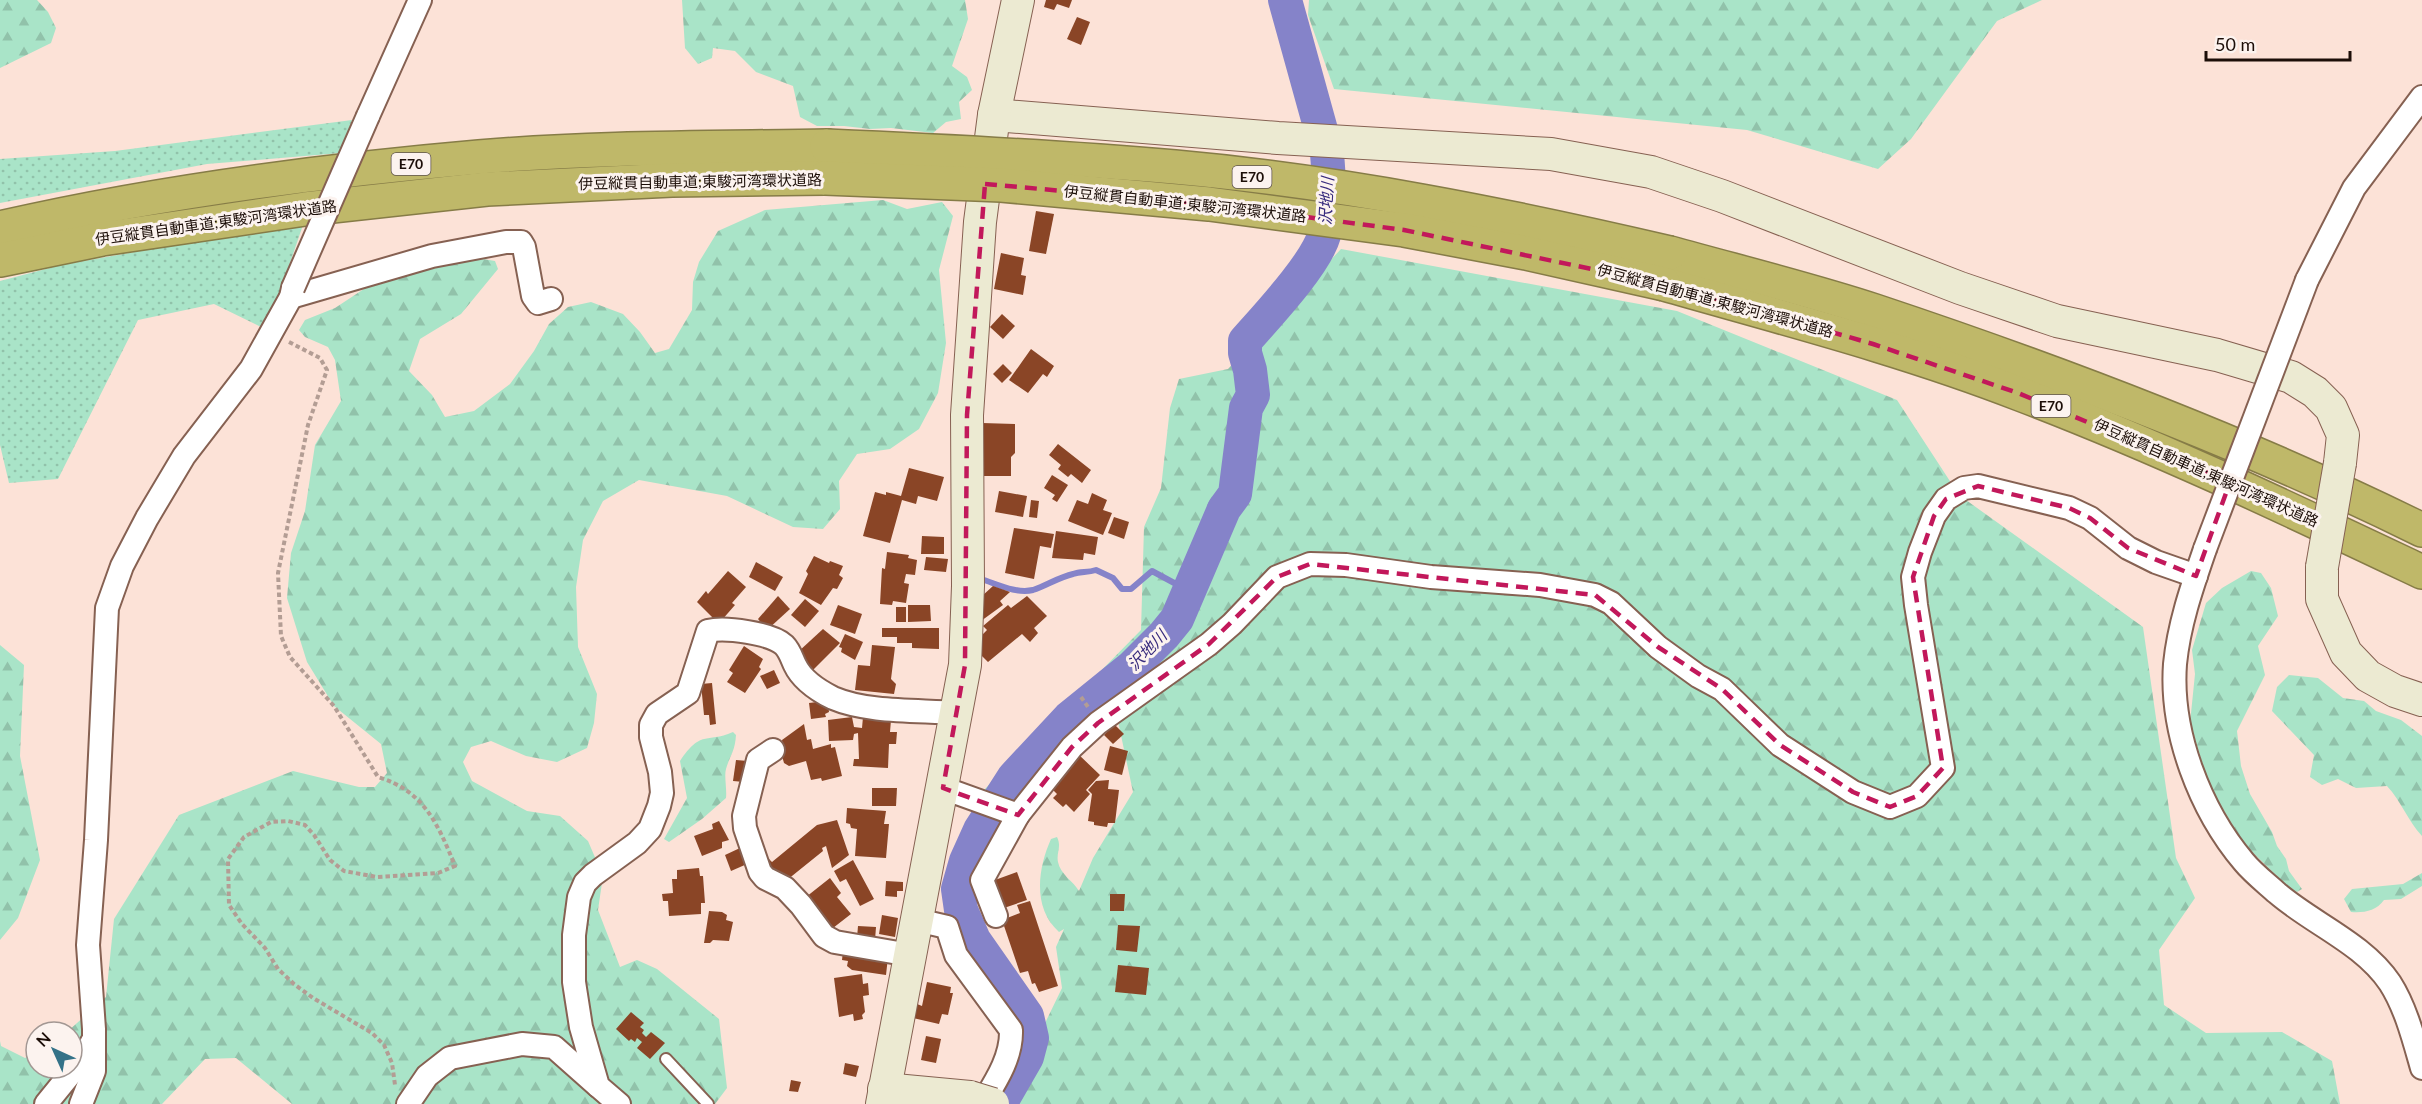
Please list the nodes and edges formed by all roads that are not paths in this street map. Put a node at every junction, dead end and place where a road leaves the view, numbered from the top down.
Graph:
1 (420, 0) edge
2 (1018, 0) edge
3 (2422, 97) edge
4 (994, 115) junction
5 (0, 228) edge
6 (0, 260) edge
7 (1667, 268) junction
8 (292, 293) junction
9 (551, 299) dead end
10 (2364, 501) junction
11 (2422, 525) edge
12 (2422, 530) edge
13 (2422, 572) edge
14 (2196, 576) junction
15 (2422, 700) edge
16 (957, 713) junction
17 (773, 750) dead end
18 (943, 788) junction
19 (1002, 809) junction
20 (996, 916) dead end
21 (917, 920) junction
22 (910, 955) junction
23 (92, 1042) junction
24 (666, 1059) dead end
25 (2422, 1068) edge
26 (598, 1086) junction
27 (883, 1096) edge
28 (402, 1098) edge
29 (982, 1102) edge
30 (46, 1104) edge
31 (81, 1104) edge
32 (619, 1104) edge
33 (708, 1104) edge

1 - 8 street, bridge
2 - 4 street
3 - 14 street, bridge
4 - 15 street, bridge
4 - 16 street
5 - 7 highway, 伊豆縦貫自動車道;東駿河湾環状道路 / E70, bridge
6 - 7 highway, 伊豆縦貫自動車道;東駿河湾環状道路 / E70, bridge
7 - 10 highway, 伊豆縦貫自動車道;東駿河湾環状道路 / E70
7 - 13 highway, 伊豆縦貫自動車道;東駿河湾環状道路 / E70
8 - 9 street
8 - 23 street
10 - 11 highway
10 - 12 highway, 伊豆縦貫自動車道;東駿河湾環状道路 / E70
14 - 19 street
14 - 25 street
16 - 18 street
16 - 26 street
17 - 22 street
18 - 19 street
18 - 21 street
19 - 20 street
21 - 22 street
21 - 29 street
22 - 27 street
23 - 30 street
23 - 31 street
24 - 33 lane
26 - 28 street
26 - 32 street
27 - 29 street

